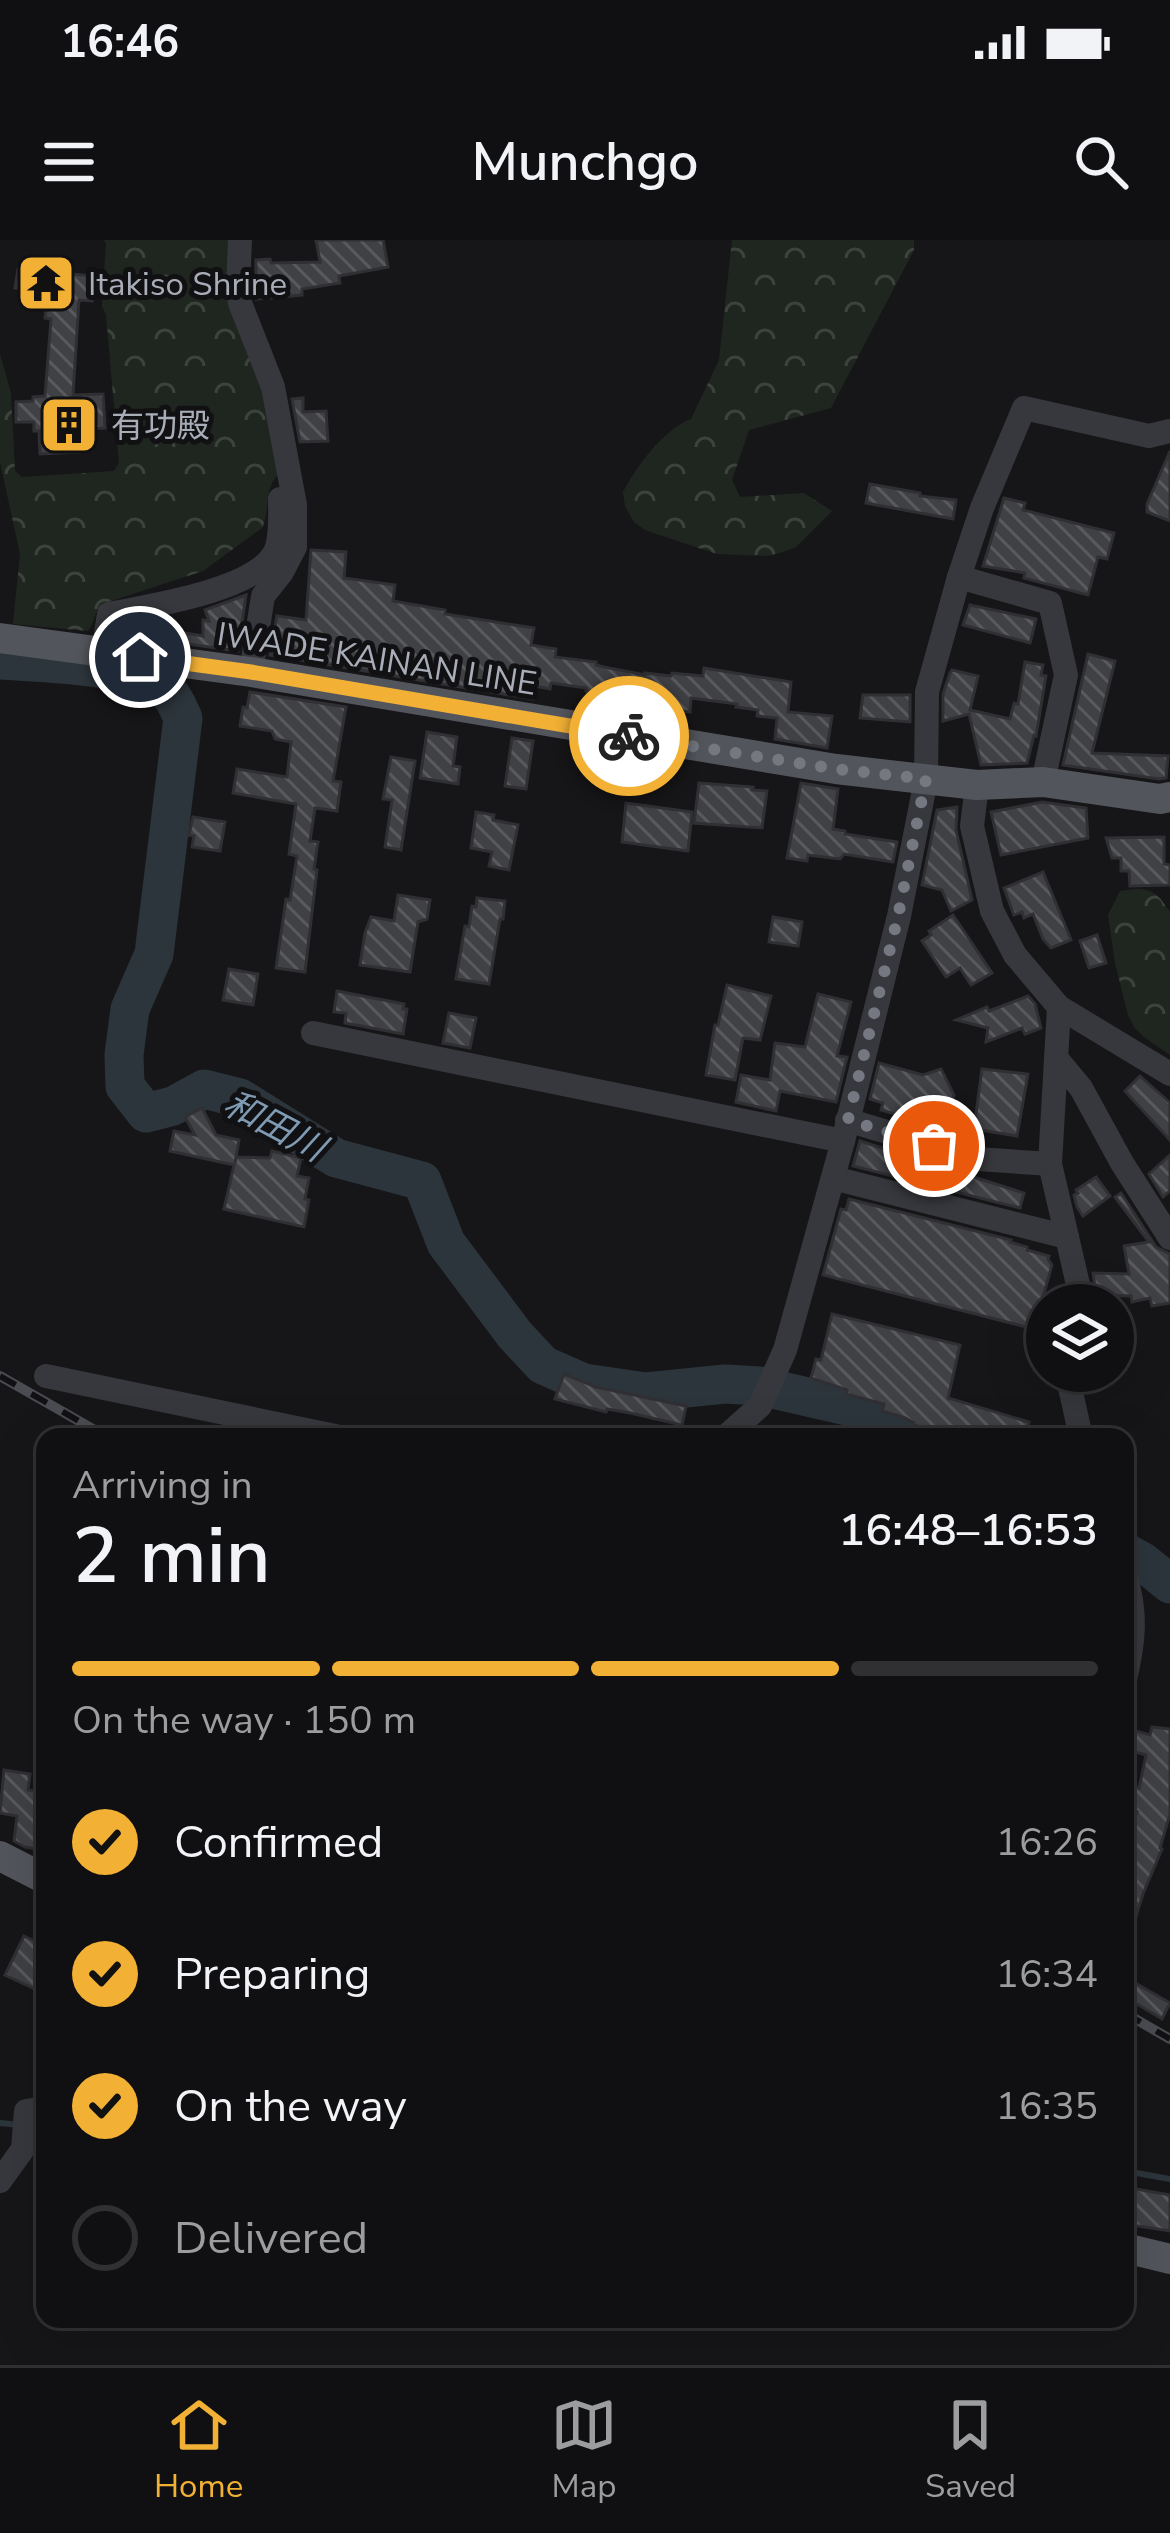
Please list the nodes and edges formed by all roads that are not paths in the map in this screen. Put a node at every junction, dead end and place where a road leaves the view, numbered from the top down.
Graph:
1 (240, 240) edge
2 (1170, 431) edge
3 (291, 484) junction
4 (959, 577) junction
5 (0, 638) edge
6 (103, 652) junction
7 (251, 672) junction
8 (926, 779) junction
9 (1043, 782) junction
10 (977, 785) junction
11 (1170, 797) edge
12 (1059, 1007) junction
13 (313, 1033) dead end
14 (1056, 1058) junction
15 (1170, 1074) edge
16 (845, 1130) junction
17 (1050, 1165) junction
18 (833, 1178) junction
19 (1066, 1237) junction
20 (1170, 1238) edge
21 (1077, 1284) edge
22 (46, 1376) dead end
23 (1071, 1392) edge
24 (297, 1428) edge
25 (734, 1428) edge
26 (1079, 1428) edge
27 (0, 1856) edge
28 (36, 1874) edge
29 (36, 2109) edge
30 (0, 2181) edge
31 (1134, 2250) edge
32 (1170, 2259) edge

1 - 3 street
2 - 4 street
3 - 6 street
3 - 7 street
4 - 8 street
4 - 9 street
5 - 6 main road, IWADE KAINAN LINE
6 - 7 main road, IWADE KAINAN LINE
7 - 8 main road, IWADE KAINAN LINE
8 - 10 main road, IWADE KAINAN LINE
8 - 16 street
9 - 10 main road, IWADE KAINAN LINE
9 - 11 main road, IWADE KAINAN LINE
10 - 12 street
12 - 14 street
12 - 15 street
13 - 16 street
14 - 17 street
14 - 20 street
16 - 17 street
16 - 18 street
17 - 19 street
18 - 19 street
18 - 25 street
19 - 21 street
22 - 24 street
23 - 26 street
27 - 28 main road
29 - 30 street
31 - 32 main road

